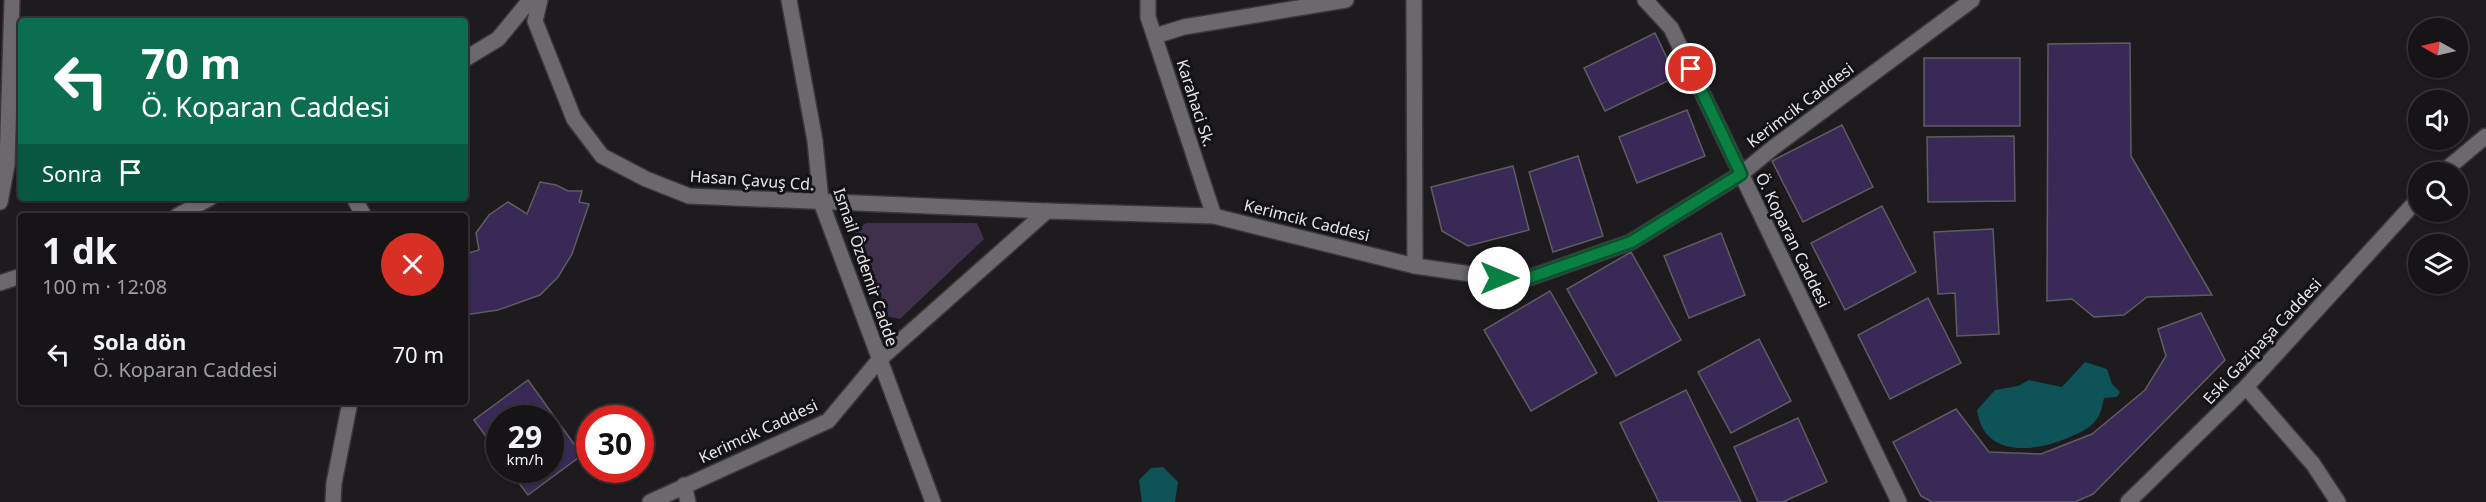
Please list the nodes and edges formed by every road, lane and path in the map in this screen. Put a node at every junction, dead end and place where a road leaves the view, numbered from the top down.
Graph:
1 (12, 0) edge
2 (530, 0) edge
3 (540, 0) edge
4 (789, 0) edge
5 (1148, 0) edge
6 (1346, 0) edge
7 (1414, 0) edge
8 (1645, 0) edge
9 (1972, 0) edge
10 (1155, 36) junction
11 (468, 57) edge
12 (2486, 136) edge
13 (2455, 162) edge
14 (1741, 174) junction
15 (204, 201) edge
16 (0, 202) edge
17 (821, 202) junction
18 (2408, 210) edge
19 (1047, 211) junction
20 (182, 213) edge
21 (1214, 216) junction
22 (1415, 266) junction
23 (18, 277) edge
24 (0, 283) edge
25 (879, 360) junction
26 (2246, 387) junction
27 (349, 405) edge
28 (684, 485) junction
29 (333, 502) edge
30 (650, 502) edge
31 (688, 502) edge
32 (933, 502) edge
33 (1899, 502) edge
34 (2128, 502) edge
35 (2338, 502) edge

1 - 16 street
2 - 11 street
3 - 17 street, Hasan Çavuş Cd.
4 - 17 street, Ismail Ôzdemir Cadde
5 - 10 street, Karahaci Sk.
6 - 10 street
7 - 22 street
8 - 14 street, Ö. Koparan Caddesi
9 - 14 street, Kerimcik Caddesi
10 - 21 street, Karahaci Sk.
12 - 13 street
14 - 22 street, Kerimcik Caddesi
14 - 33 street, Ö. Koparan Caddesi
15 - 20 street
17 - 19 street, Hasan Çavuş Cd.
17 - 25 street, Ismail Ôzdemir Cadde
18 - 26 street, Eski Gazipaşa Caddesi
19 - 21 street, Kerimcik Caddesi
19 - 25 street, Kerimcik Caddesi
21 - 22 street, Kerimcik Caddesi
23 - 24 street
25 - 28 street, Kerimcik Caddesi
25 - 32 street, Ismail Ôzdemir Cadde
26 - 34 street, Eski Gazipaşa Caddesi
26 - 35 street
27 - 29 street
28 - 30 street, Kerimcik Caddesi
28 - 31 street

